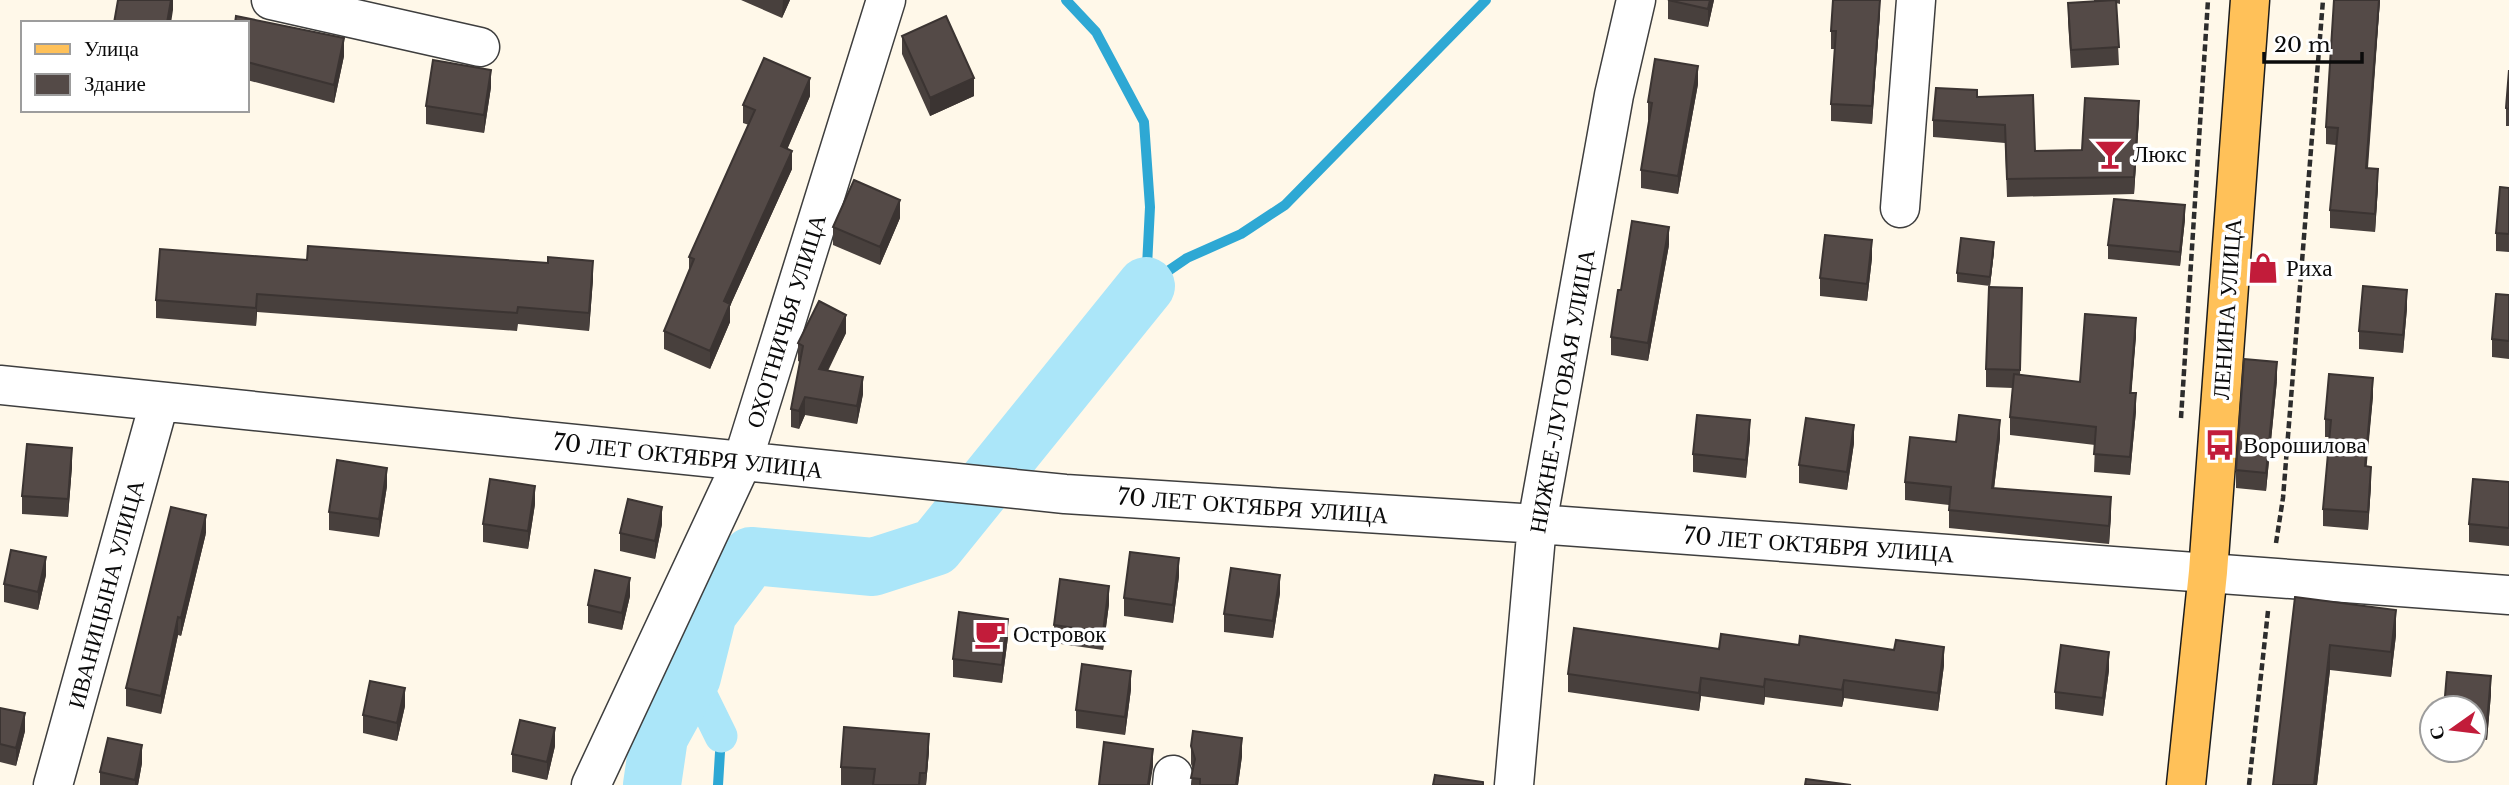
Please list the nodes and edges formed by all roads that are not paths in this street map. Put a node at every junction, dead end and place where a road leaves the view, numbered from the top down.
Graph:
1 (271, 0) edge
2 (886, 0) edge
3 (1636, 0) edge
4 (1916, 0) edge
5 (2250, 0) edge
6 (480, 47) dead end
7 (1900, 208) dead end
8 (0, 385) edge
9 (159, 403) junction
10 (743, 460) junction
11 (1537, 524) junction
12 (2208, 572) junction
13 (2509, 595) edge
14 (53, 785) edge
15 (591, 785) edge
16 (1514, 785) edge
17 (2186, 785) edge

1 - 6 street
2 - 10 street, ОХОТНИЧЬЯ УЛИЦА
3 - 11 street, НИЖНЕ-ЛУГОВАЯ УЛИЦА
4 - 7 street
5 - 12 main road, ЛЕНИНА УЛИЦА
8 - 9 street, 70 ЛЕТ ОКТЯБРЯ УЛИЦА
9 - 10 street, 70 ЛЕТ ОКТЯБРЯ УЛИЦА
9 - 14 street, ИВАНИЦЫНА УЛИЦА
10 - 11 street, 70 ЛЕТ ОКТЯБРЯ УЛИЦА
10 - 15 street, ОХОТНИЧЬЯ УЛИЦА
11 - 12 street, 70 ЛЕТ ОКТЯБРЯ УЛИЦА
11 - 16 street, НИЖНЕ-ЛУГОВАЯ УЛИЦА
12 - 13 street, 70 ЛЕТ ОКТЯБРЯ УЛИЦА
12 - 17 main road, ЛЕНИНА УЛИЦА

